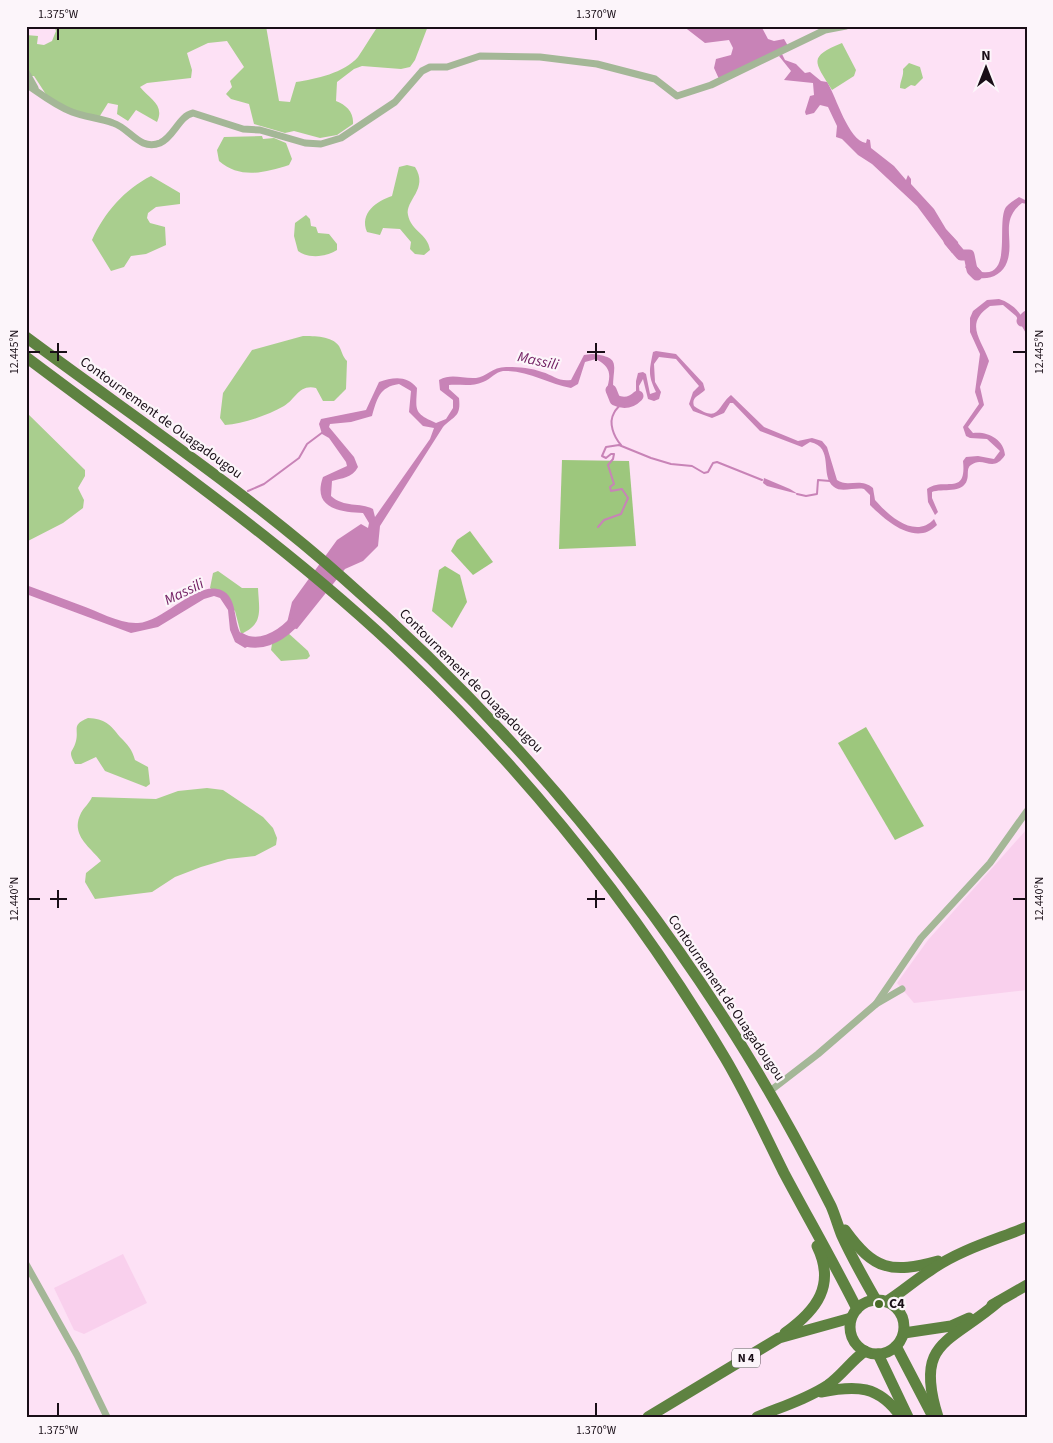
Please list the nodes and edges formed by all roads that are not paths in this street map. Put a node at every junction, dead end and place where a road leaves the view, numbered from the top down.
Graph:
1 (846, 26) edge
2 (26, 72) edge
3 (26, 84) edge
4 (36, 91) junction
5 (26, 337) edge
6 (26, 357) edge
7 (1027, 811) edge
8 (902, 989) dead end
9 (876, 1004) junction
10 (770, 1091) junction
11 (833, 1210) junction
12 (809, 1221) junction
13 (1027, 1227) edge
14 (956, 1256) junction
15 (26, 1264) edge
16 (1027, 1285) edge
17 (881, 1301) junction
18 (998, 1302) junction
19 (854, 1314) junction
20 (904, 1333) junction
21 (778, 1338) junction
22 (896, 1346) junction
23 (865, 1351) junction
24 (878, 1354) junction
25 (810, 1395) junction
26 (107, 1417) edge
27 (648, 1417) edge
28 (758, 1417) edge
29 (901, 1417) edge
30 (908, 1417) edge
31 (933, 1417) edge
32 (938, 1417) edge

1 - 4 street
2 - 4 street
3 - 4 street
5 - 10 highway, Contournement de Ouagadougou
6 - 12 highway
7 - 9 street
8 - 9 street
9 - 10 street
10 - 11 highway, Contournement de Ouagadougou
11 - 14 highway
11 - 17 highway, Contournement de Ouagadougou
12 - 19 highway
12 - 21 highway
13 - 14 highway, N 4
14 - 17 highway, N 4
15 - 26 street
16 - 18 highway
17 - 19 highway, N 4
17 - 20 highway
18 - 20 highway
18 - 32 highway
19 - 21 highway, N 4
19 - 23 highway
20 - 22 highway
21 - 27 highway, N 4
22 - 24 highway
22 - 31 highway
23 - 24 highway
23 - 25 highway
24 - 30 highway
25 - 28 highway
25 - 29 highway

